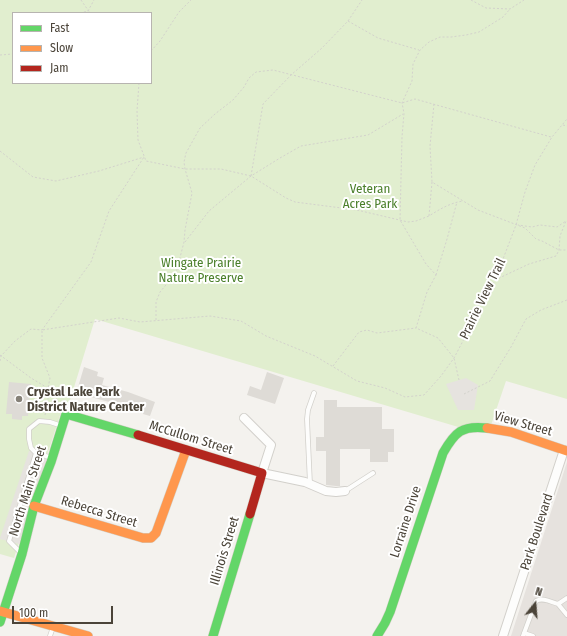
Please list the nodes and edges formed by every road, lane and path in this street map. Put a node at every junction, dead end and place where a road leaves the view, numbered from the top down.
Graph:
1 (81, 0) edge
2 (94, 0) edge
3 (191, 0) edge
4 (362, 0) edge
5 (471, 0) edge
6 (524, 0) edge
7 (510, 9) junction
8 (88, 11) junction
9 (84, 12) edge
10 (348, 21) junction
11 (152, 50) edge
12 (420, 50) junction
13 (12, 54) edge
14 (0, 55) edge
15 (291, 75) junction
16 (139, 84) edge
17 (402, 103) junction
18 (434, 104) junction
19 (404, 113) junction
20 (567, 119) edge
21 (562, 124) junction
22 (567, 126) edge
23 (552, 137) junction
24 (0, 150) edge
25 (145, 157) junction
26 (185, 169) junction
27 (251, 176) junction
28 (432, 182) junction
29 (464, 201) junction
30 (457, 202) junction
31 (429, 216) junction
32 (400, 220) junction
33 (567, 220) edge
34 (516, 225) junction
35 (184, 242) junction
36 (559, 250) junction
37 (567, 250) edge
38 (436, 276) junction
39 (495, 280) junction
40 (567, 300) edge
41 (156, 321) junction
42 (416, 328) junction
43 (42, 330) junction
44 (1, 355) edge
45 (454, 358) junction
46 (0, 361) edge
47 (332, 367) junction
48 (459, 380) dead end
49 (48, 388) junction
50 (314, 393) dead end
51 (464, 394) dead end
52 (66, 414) junction
53 (244, 418) dead end
54 (42, 421) junction
55 (62, 427) junction
56 (472, 428) joint
57 (186, 450) junction
58 (565, 451) edge
59 (36, 453) junction
60 (52, 458) junction
61 (374, 473) dead end
62 (262, 474) junction
63 (310, 484) junction
64 (346, 491) joint
65 (34, 506) junction
66 (22, 554) junction
67 (567, 598) edge
68 (558, 604) junction
69 (2, 611) edge
70 (567, 615) edge
71 (0, 622) edge
72 (53, 626) junction
73 (524, 634) edge
74 (50, 636) edge
75 (88, 636) edge
76 (213, 636) edge
77 (377, 636) edge
78 (503, 636) edge
79 (533, 636) edge

1 - 8 path
2 - 8 path
3 - 11 path
4 - 10 path
5 - 7 path
6 - 7 path
7 - 12 path
8 - 9 path
10 - 12 path
10 - 15 path
12 - 17 path
13 - 14 path
15 - 17 path
15 - 26 path
15 - 27 path
16 - 25 path
17 - 18 path
17 - 19 path
18 - 23 path
18 - 28 path
19 - 27 path
19 - 32 path
20 - 21 path, Prairie View Trail
21 - 22 path
21 - 23 path, Prairie View Trail
23 - 34 path, Prairie View Trail
24 - 25 path
25 - 26 path
25 - 43 path
26 - 27 path
26 - 35 path
27 - 32 path
27 - 35 path
28 - 29 path
28 - 31 path
29 - 30 path
29 - 34 path
30 - 31 path
30 - 38 path
31 - 32 path
32 - 38 path
33 - 34 path
33 - 36 path
34 - 36 path
34 - 39 path, Prairie View Trail
35 - 41 path
36 - 37 path
36 - 39 path
38 - 42 path
39 - 45 path, Prairie View Trail
40 - 51 path
41 - 43 path, Prairie View Trail
41 - 47 path, Prairie View Trail
42 - 45 path
42 - 47 path
43 - 44 path, Prairie View Trail
43 - 49 path
44 - 46 path
44 - 49 path
45 - 47 path, Prairie View Trail
45 - 48 path
49 - 52 path
49 - 54 path
50 - 63 lane
52 - 55 street, North Main Street
52 - 57 street, McCullom Street
53 - 62 street
54 - 55 lane
54 - 59 lane
55 - 60 street, North Main Street
56 - 58 street, View Street
56 - 77 street, Lorraine Drive
57 - 62 street, McCullom Street
57 - 65 street, Rebecca Street
58 - 78 street, Park Boulevard
59 - 60 lane
59 - 66 lane
60 - 65 street, North Main Street
61 - 64 lane
62 - 63 street
62 - 76 street, Illinois Street
63 - 64 street
65 - 66 street, North Main Street
66 - 69 street, North Main Street
67 - 68 lane
68 - 70 lane
68 - 73 lane
69 - 71 street, North Main Street
69 - 72 street
72 - 74 lane
72 - 75 street
73 - 79 lane

